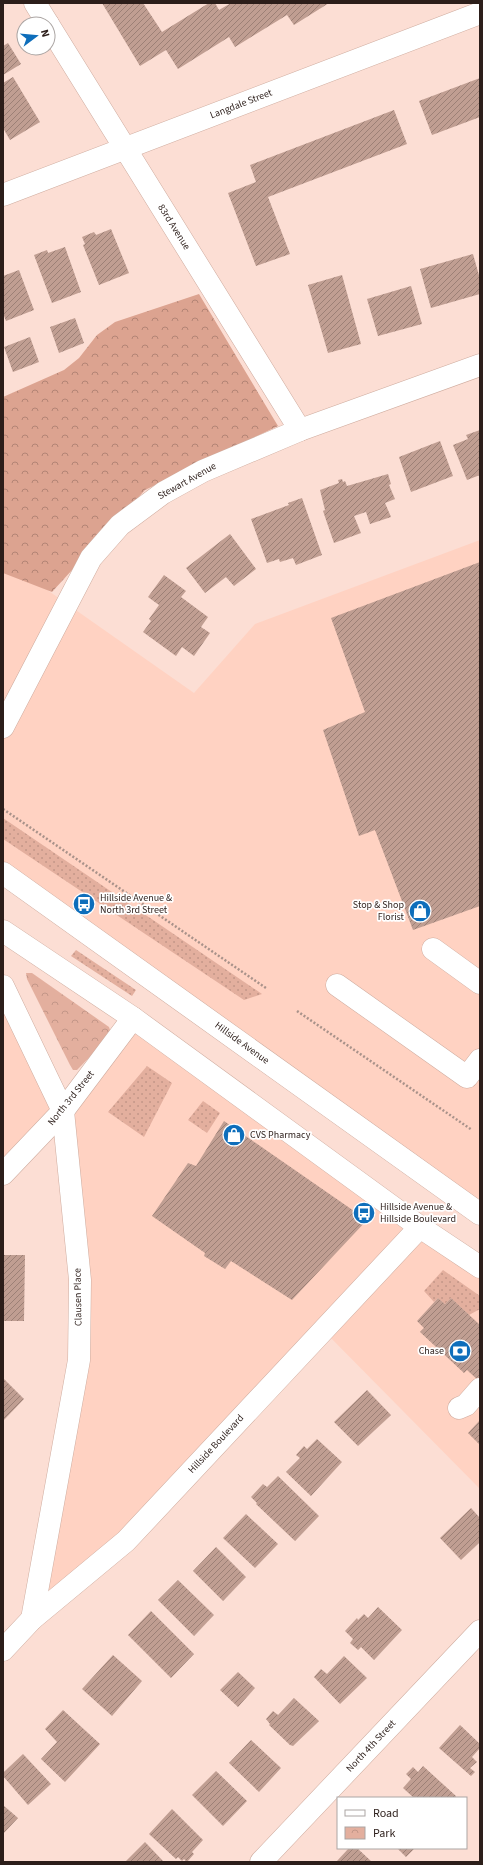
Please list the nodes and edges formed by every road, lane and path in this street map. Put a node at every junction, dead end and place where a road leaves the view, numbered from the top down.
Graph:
1 (35, 3) edge
2 (480, 13) edge
3 (43, 16) edge
4 (56, 37) edge
5 (125, 149) junction
6 (3, 195) edge
7 (480, 366) edge
8 (300, 430) junction
9 (3, 727) edge
10 (3, 809) edge
11 (3, 873) edge
12 (3, 931) edge
13 (433, 949) dead end
14 (480, 983) edge
15 (337, 985) dead end
16 (3, 986) edge
17 (266, 988) dead end
18 (297, 1011) dead end
19 (133, 1018) junction
20 (480, 1060) edge
21 (63, 1111) junction
22 (472, 1130) dead end
23 (3, 1174) edge
24 (480, 1214) edge
25 (420, 1227) junction
26 (480, 1267) edge
27 (480, 1389) edge
28 (459, 1408) dead end
29 (32, 1619) junction
30 (480, 1631) edge
31 (3, 1650) edge
32 (261, 1862) edge

1 - 3 street, 83rd Avenue
2 - 5 street, Langdale Street
4 - 5 street, 83rd Avenue
5 - 6 street, Langdale Street
5 - 8 street, 83rd Avenue
7 - 8 street, Stewart Avenue
8 - 9 street, Stewart Avenue
10 - 17 path
11 - 24 street, Hillside Avenue
12 - 19 street
13 - 14 street
15 - 20 street
16 - 21 street, Clausen Place
18 - 22 path
19 - 21 street, North 3rd Street
19 - 25 street
21 - 23 street, North 3rd Street
21 - 29 street, Clausen Place
25 - 26 street
25 - 29 street, Hillside Boulevard
27 - 28 street
29 - 31 street, Hillside Boulevard
30 - 32 street, North 4th Street

